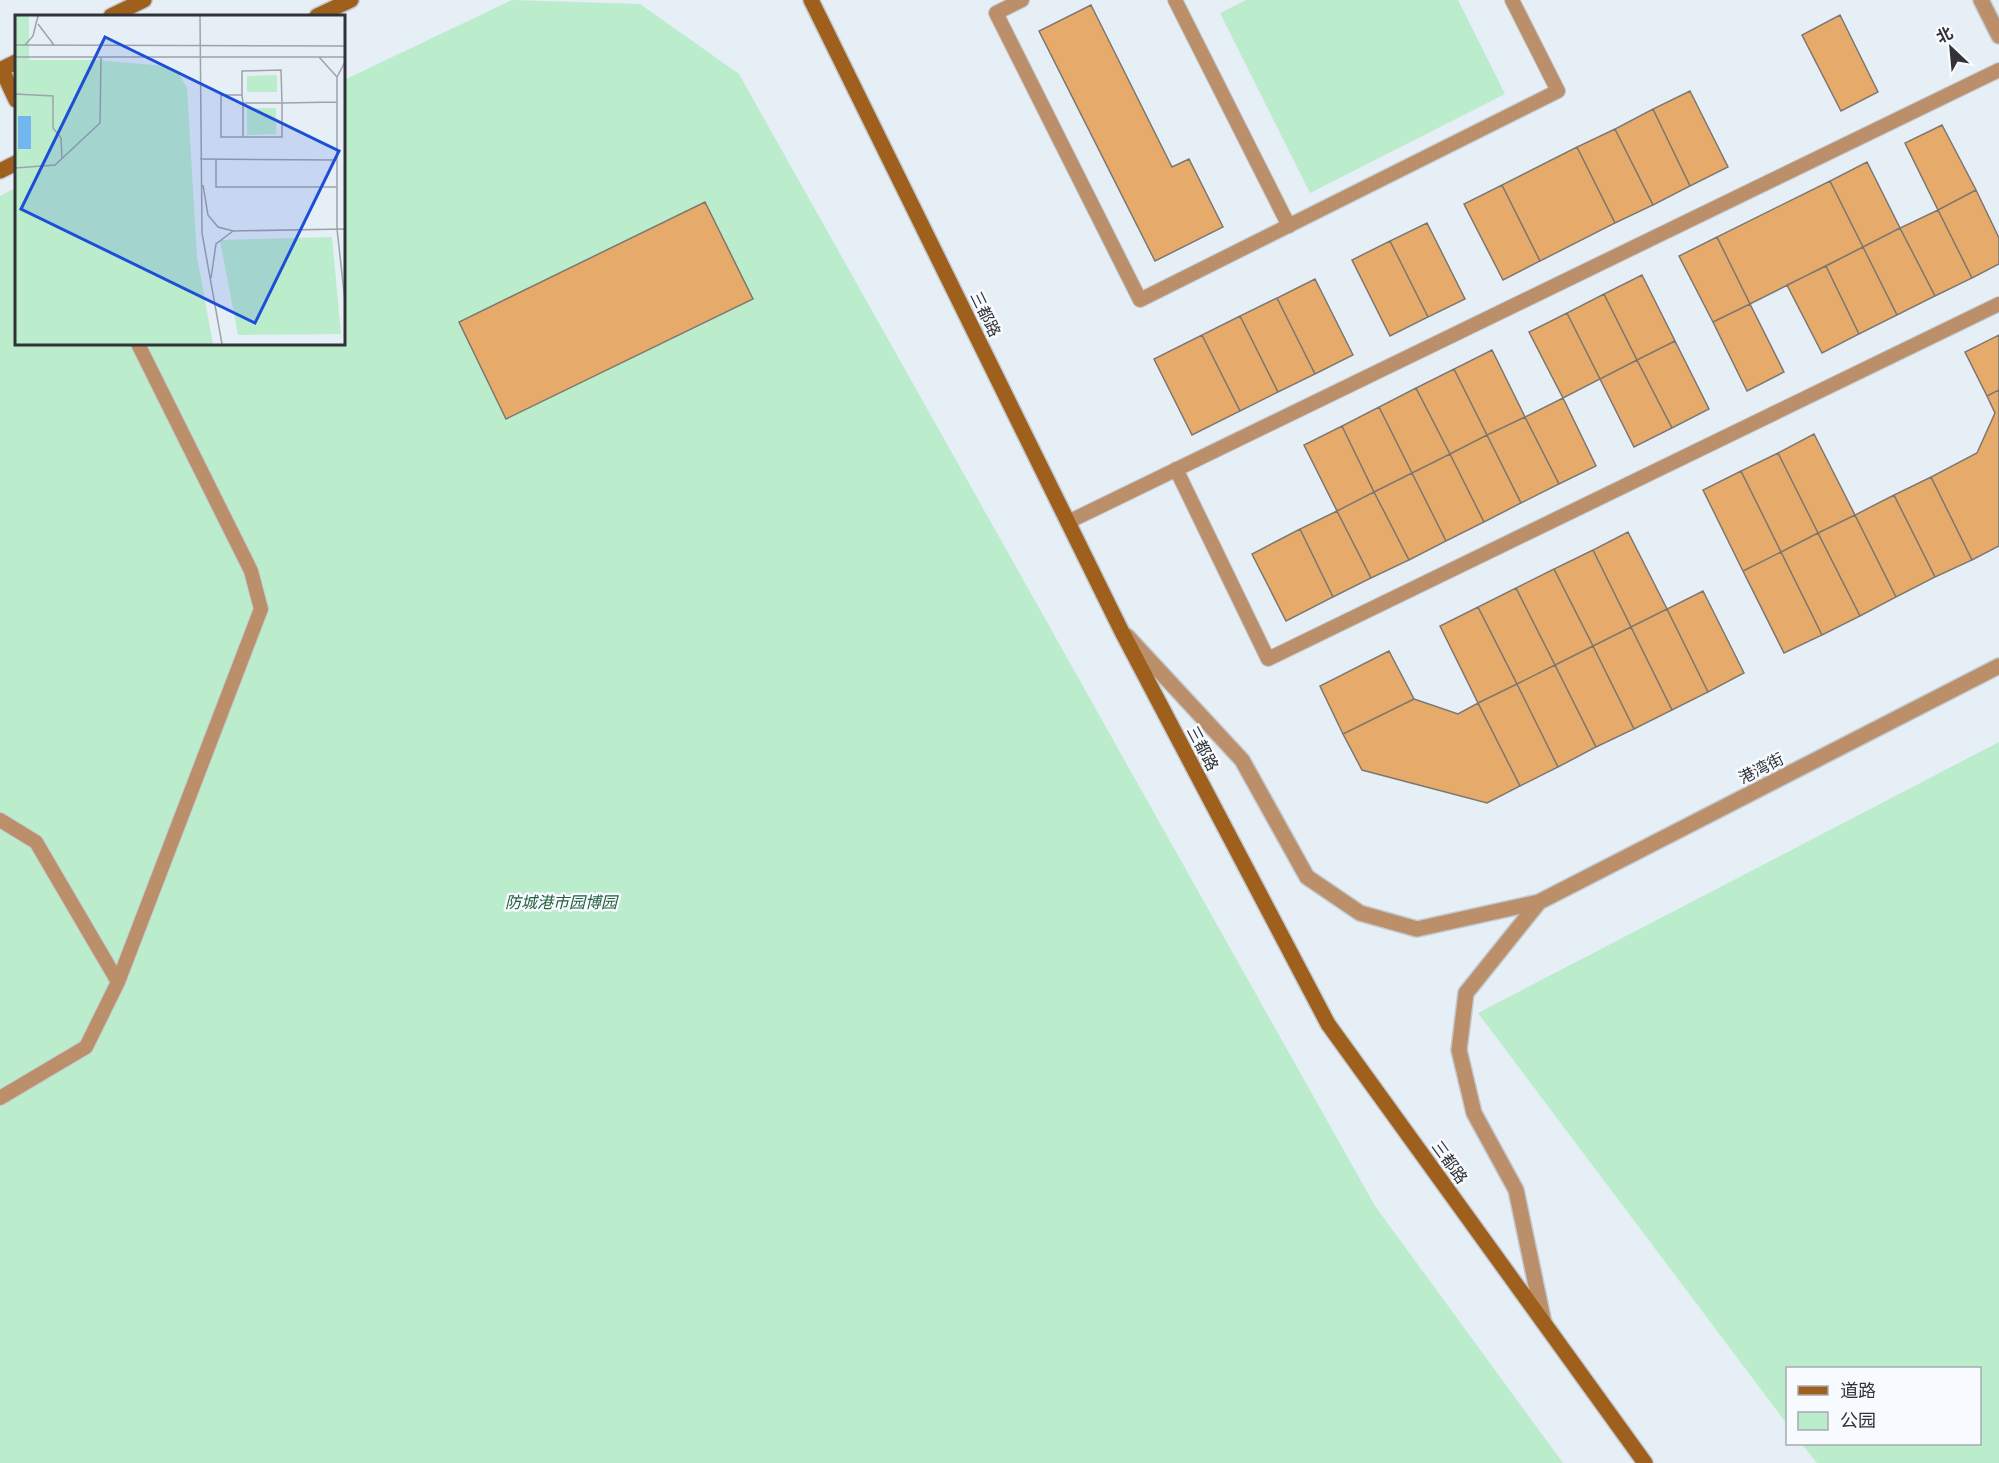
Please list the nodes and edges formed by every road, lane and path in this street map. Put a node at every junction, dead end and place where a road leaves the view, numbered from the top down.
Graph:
1 (144, 0) edge
2 (351, 0) edge
3 (811, 0) edge
4 (1022, 0) edge
5 (1176, 0) edge
6 (1512, 0) edge
7 (1981, 0) edge
8 (113, 15) edge
9 (319, 15) edge
10 (1999, 36) edge
11 (15, 63) edge
12 (1, 70) edge
13 (1999, 70) edge
14 (15, 98) edge
15 (15, 164) edge
16 (0, 171) edge
17 (1288, 226) junction
18 (1999, 304) edge
19 (138, 345) edge
20 (1176, 470) junction
21 (1068, 522) junction
22 (1121, 630) junction
23 (1999, 666) edge
24 (0, 820) edge
25 (1539, 902) junction
26 (118, 982) junction
27 (0, 1098) edge
28 (1544, 1324) junction
29 (1645, 1463) edge

1 - 8 main road
2 - 9 main road
3 - 21 main road, 三都路
4 - 17 lane
5 - 17 lane
6 - 17 lane
7 - 10 street
11 - 12 main road
12 - 14 main road
13 - 20 lane
15 - 16 main road
18 - 20 lane
19 - 26 lane
20 - 21 lane
21 - 22 main road, 三都路
22 - 25 street
22 - 28 main road, 三都路
23 - 25 street, 港湾街
24 - 26 lane
25 - 28 street
26 - 27 lane
28 - 29 main road, 三都路

